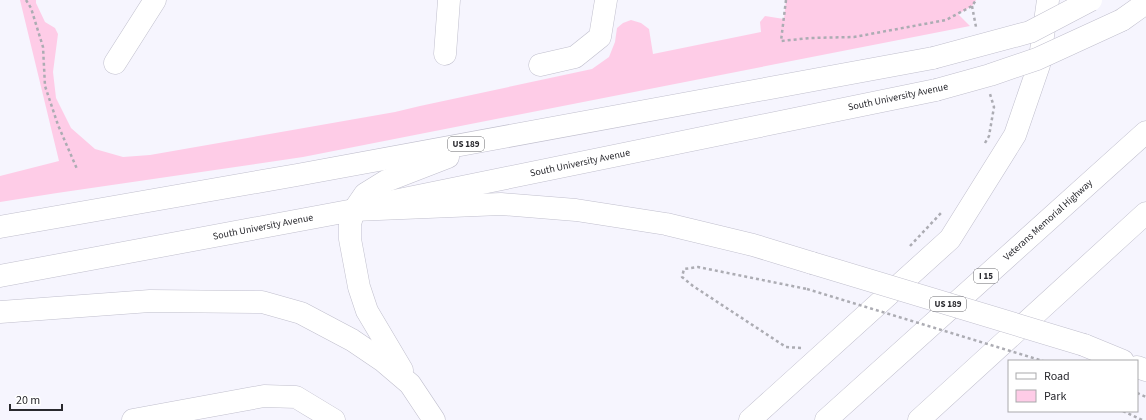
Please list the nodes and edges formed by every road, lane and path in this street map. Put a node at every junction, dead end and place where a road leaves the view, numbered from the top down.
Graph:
1 (26, 0) edge
2 (155, 0) edge
3 (449, 0) edge
4 (606, 0) edge
5 (786, 0) edge
6 (976, 0) edge
7 (1048, 0) edge
8 (1091, 0) edge
9 (1146, 4) edge
10 (972, 6) junction
11 (977, 31) dead end
12 (445, 54) dead end
13 (115, 63) dead end
14 (540, 65) dead end
15 (990, 93) dead end
16 (1146, 132) edge
17 (502, 137) junction
18 (982, 149) dead end
19 (77, 169) dead end
20 (946, 207) dead end
21 (354, 210) junction
22 (1146, 213) edge
23 (0, 227) edge
24 (908, 249) dead end
25 (0, 276) edge
26 (858, 298) dead end
27 (847, 309) dead end
28 (0, 312) edge
29 (804, 347) dead end
30 (1040, 360) edge
31 (1121, 360) edge
32 (410, 384) junction
33 (1125, 412) edge
34 (132, 420) edge
35 (334, 420) edge
36 (434, 420) edge
37 (750, 420) edge
38 (826, 420) edge
39 (919, 420) edge
40 (1142, 420) edge

1 - 19 path
2 - 13 main road
3 - 12 main road
4 - 14 main road
5 - 10 path
6 - 10 path
7 - 37 main road
8 - 17 main road, US 189, bridge
9 - 21 main road, South University Avenue, bridge
10 - 11 path
15 - 18 path
16 - 38 main road, Veterans Memorial Highway / I 15
17 - 21 main road
17 - 23 main road, US 189
20 - 24 path
21 - 25 main road, South University Avenue / US 189
21 - 31 main road, US 189, bridge
21 - 32 main road
22 - 39 main road
26 - 27 path
28 - 32 main road
29 - 30 path, bridge
32 - 36 main road
33 - 40 path
34 - 35 main road

